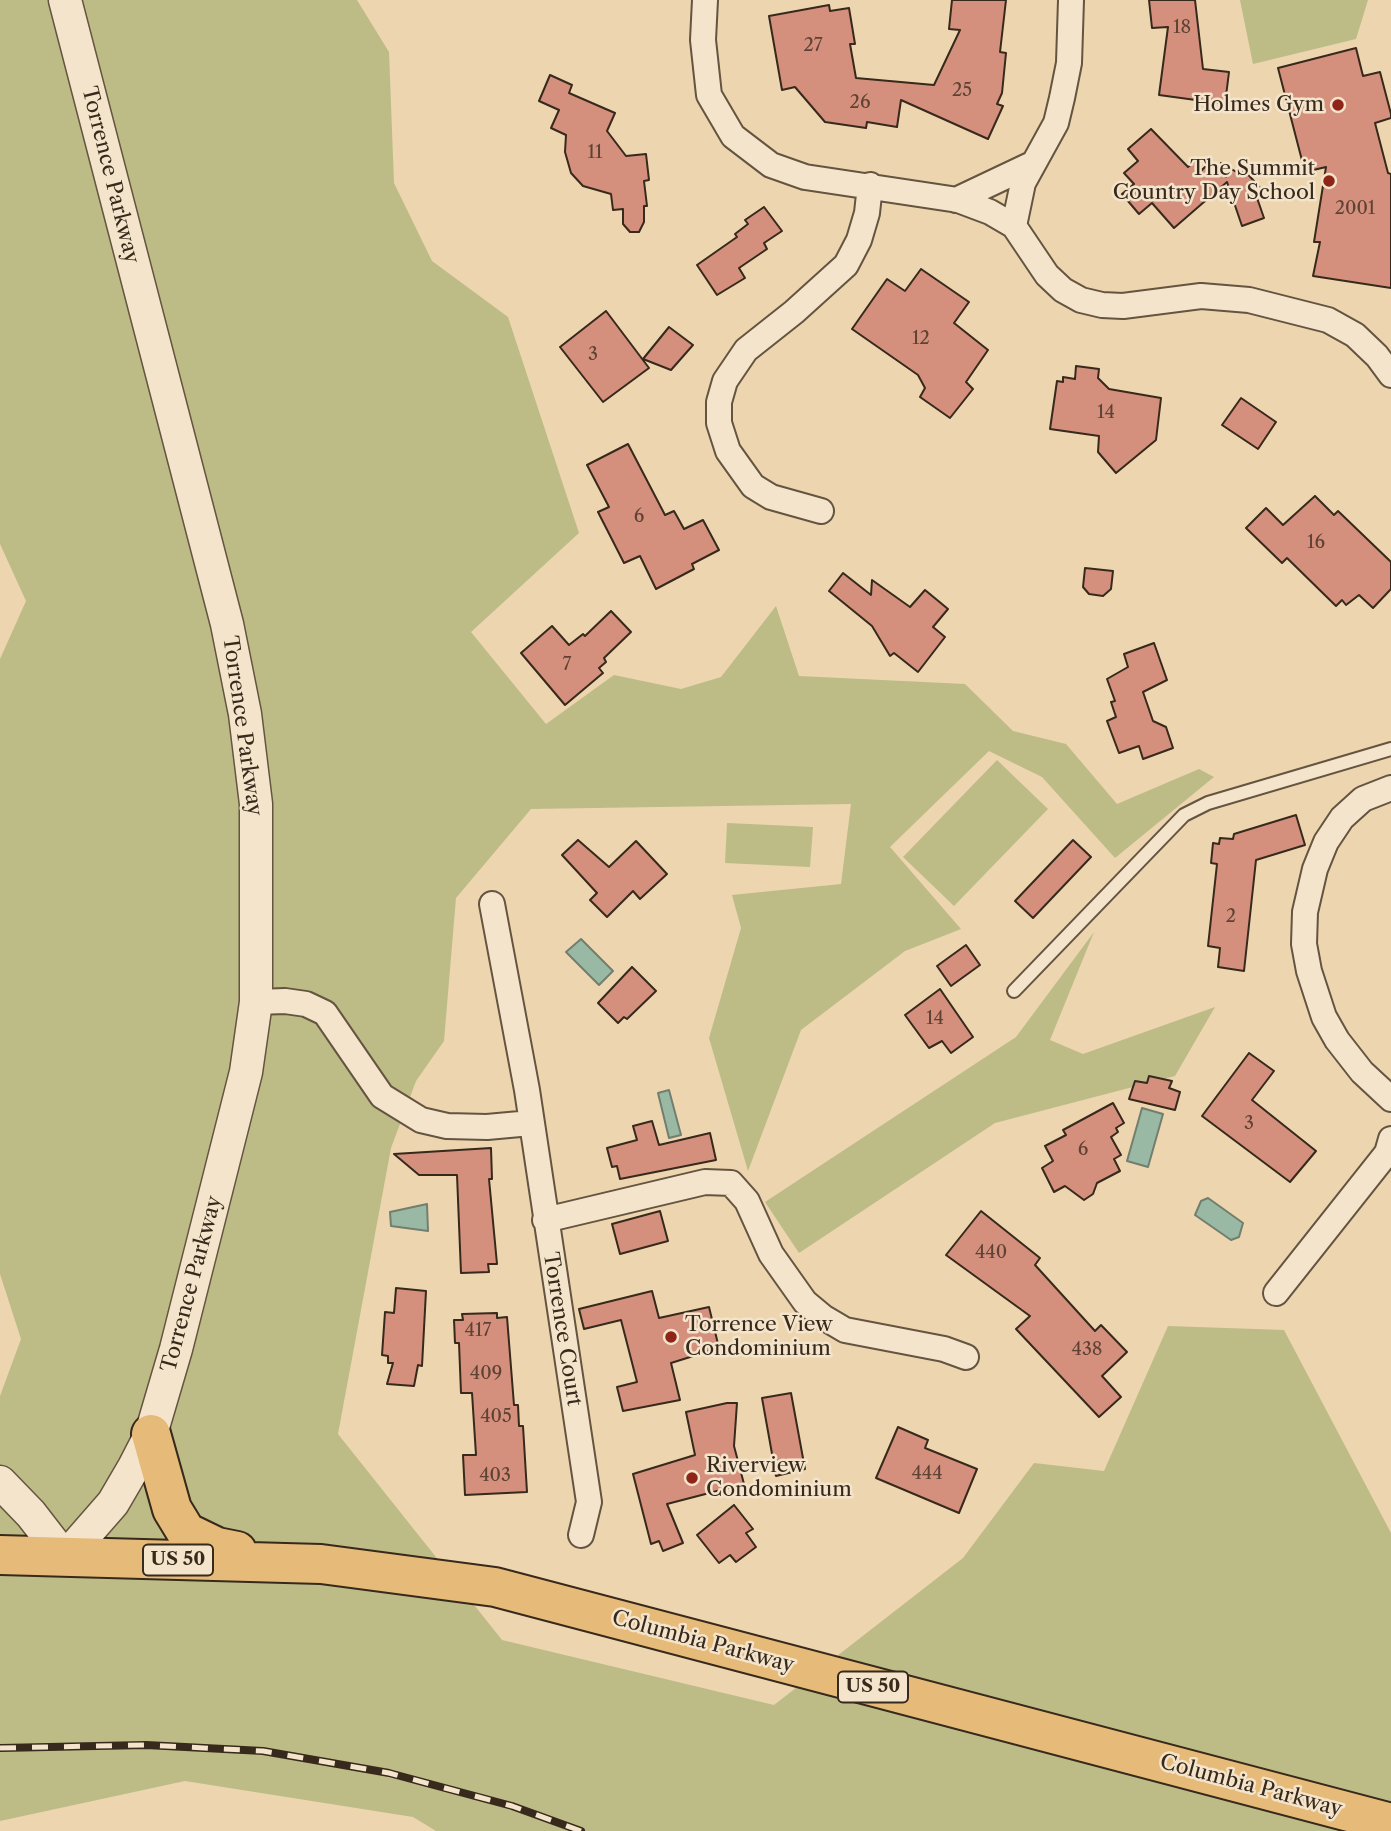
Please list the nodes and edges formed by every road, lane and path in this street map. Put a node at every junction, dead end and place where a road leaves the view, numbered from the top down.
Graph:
1 (65, 0) edge
2 (705, 0) edge
3 (1072, 0) edge
4 (1032, 164) junction
5 (870, 185) junction
6 (956, 200) junction
7 (1014, 226) junction
8 (1391, 375) edge
9 (821, 511) dead end
10 (1391, 749) edge
11 (1391, 788) edge
12 (492, 904) dead end
13 (1014, 991) dead end
14 (256, 1002) junction
15 (1391, 1099) edge
16 (531, 1123) junction
17 (1391, 1139) edge
18 (545, 1220) junction
19 (1276, 1293) dead end
20 (966, 1357) dead end
21 (151, 1434) junction
22 (0, 1482) edge
23 (581, 1535) dead end
24 (0, 1555) edge
25 (65, 1558) junction
26 (290, 1562) junction
27 (1391, 1823) edge

1 - 14 street, Torrence Parkway
2 - 5 street
3 - 4 street
4 - 6 street
4 - 7 street
5 - 6 street
5 - 9 street
6 - 7 street
7 - 8 street
10 - 13 lane
11 - 15 street
12 - 16 street, Torrence Court
14 - 16 street
14 - 21 street, Torrence Parkway
16 - 18 street, Torrence Court
17 - 19 street
18 - 20 street
18 - 23 street, Torrence Court
21 - 25 street, Torrence Parkway
21 - 26 highway
22 - 25 street
24 - 25 highway, Columbia Parkway / US 50
25 - 26 highway, Columbia Parkway / US 50
26 - 27 highway, Columbia Parkway / US 50

